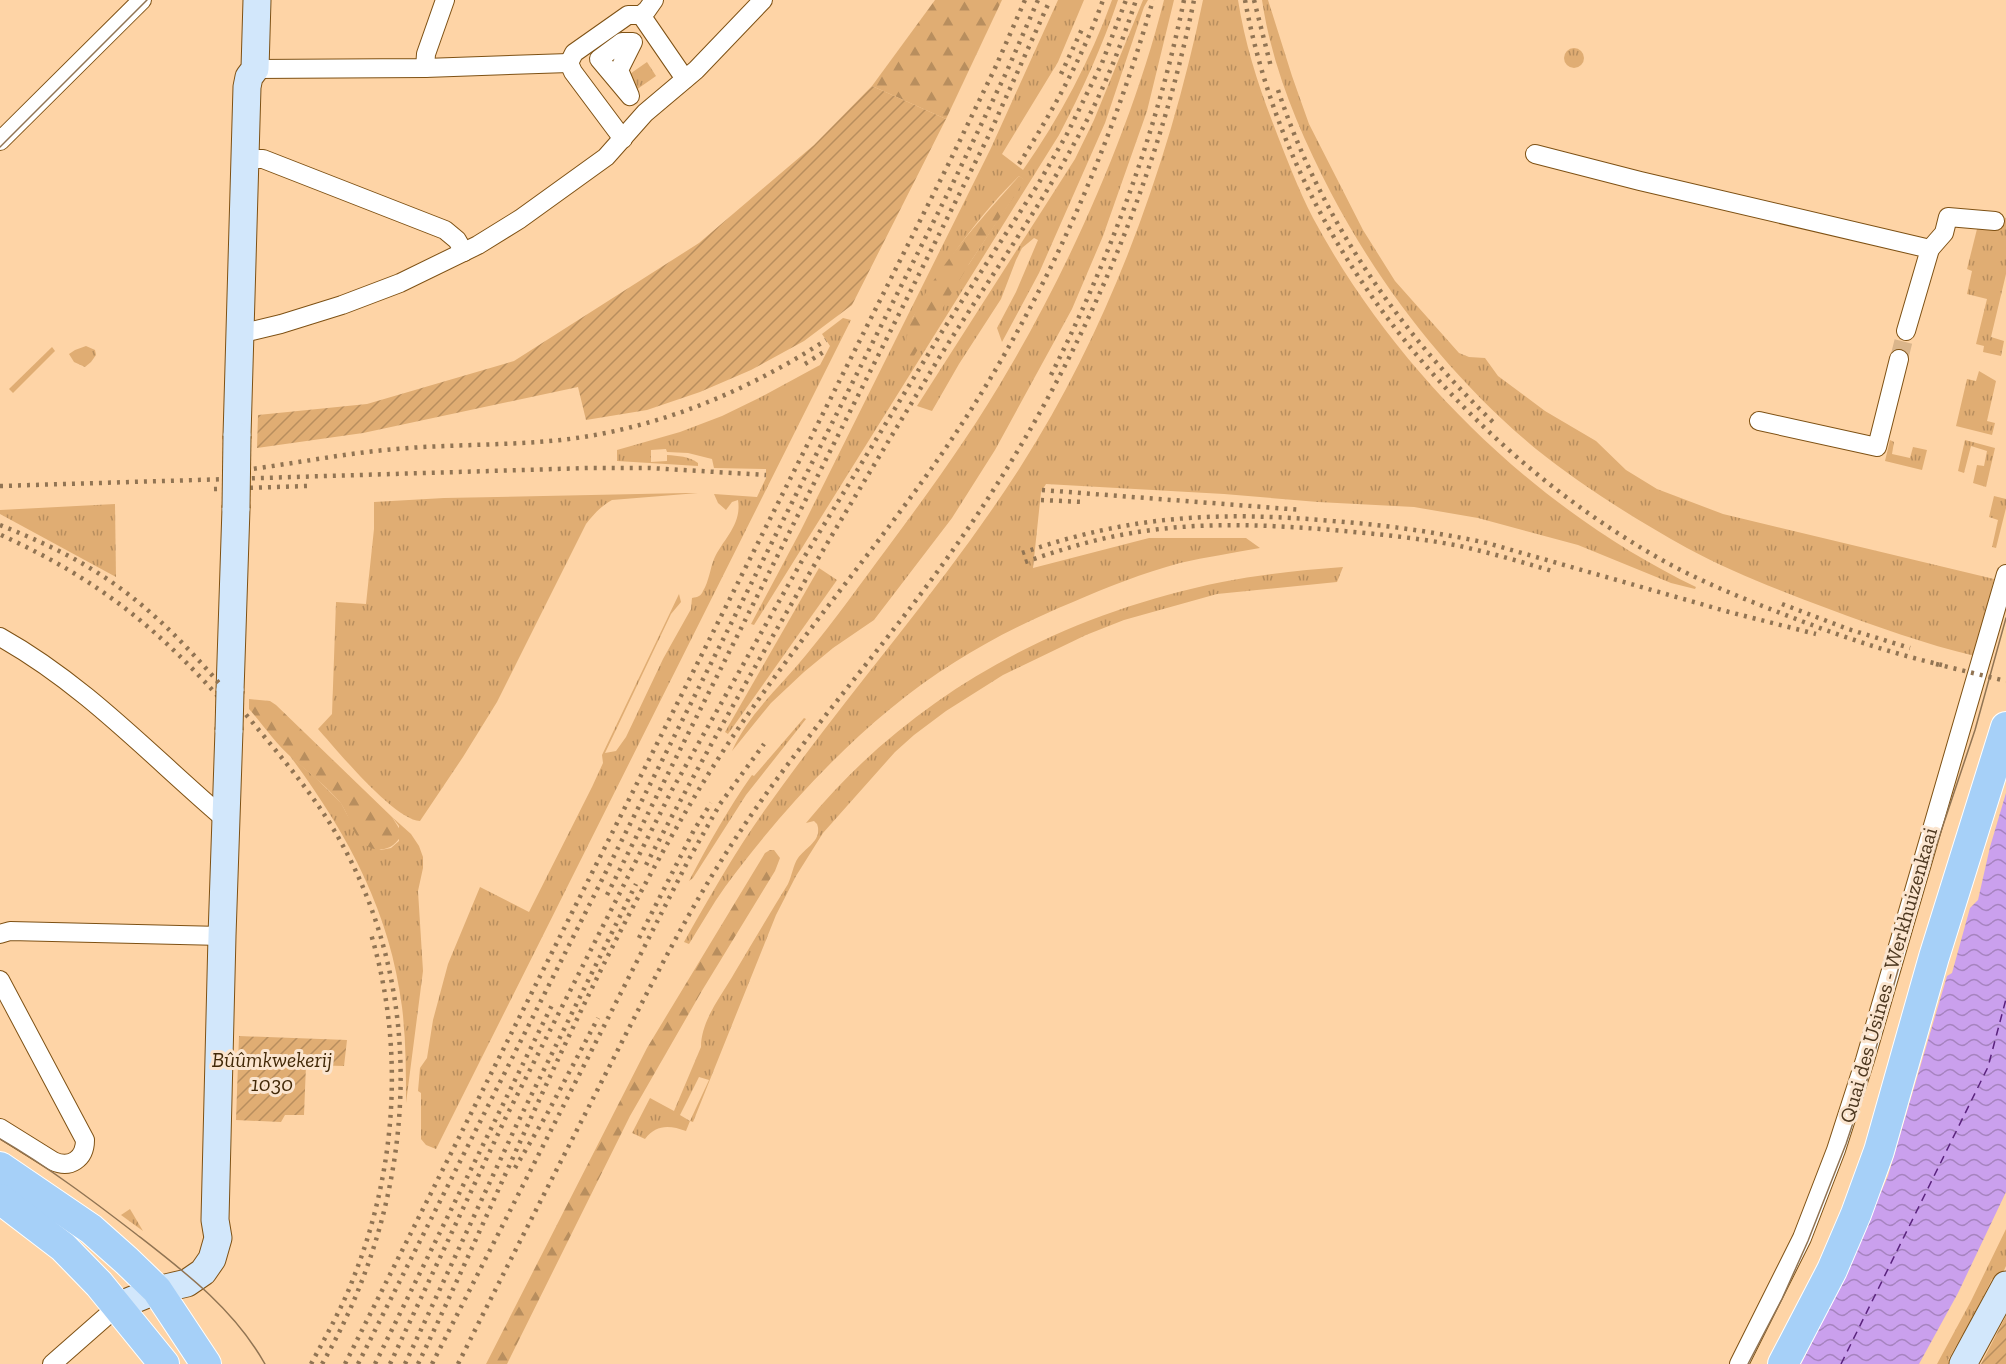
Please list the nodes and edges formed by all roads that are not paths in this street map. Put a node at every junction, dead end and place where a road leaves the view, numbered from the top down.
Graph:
1 (142, 0) edge
2 (257, 0) edge
3 (445, 0) edge
4 (654, 0) edge
5 (763, 0) edge
6 (640, 15) junction
7 (620, 40) dead end
8 (641, 54) dead end
9 (569, 63) junction
10 (425, 68) junction
11 (255, 69) junction
12 (685, 79) junction
13 (623, 139) junction
14 (0, 141) edge
15 (1535, 154) dead end
16 (244, 159) junction
17 (1995, 221) dead end
18 (1930, 249) junction
19 (464, 252) junction
20 (1906, 331) tunnel mouth
21 (239, 333) junction
22 (1899, 359) tunnel mouth
23 (1760, 421) dead end
24 (2006, 574) edge
25 (0, 637) edge
26 (2006, 728) edge
27 (226, 820) junction
28 (0, 934) edge
29 (222, 936) junction
30 (0, 980) edge
31 (0, 1128) edge
32 (0, 1167) edge
33 (0, 1199) edge
34 (2006, 1285) edge
35 (157, 1290) junction
36 (118, 1306) junction
37 (52, 1364) edge
38 (164, 1364) edge
39 (206, 1364) edge
40 (1739, 1364) edge
41 (1783, 1364) edge
42 (1963, 1364) edge

1 - 14 street
2 - 11 street
3 - 10 street
4 - 6 street
5 - 12 street
6 - 9 street
6 - 12 street
7 - 8 street
9 - 10 street
9 - 13 street
10 - 11 street
11 - 16 street
12 - 13 street
13 - 19 street
15 - 18 street
16 - 19 street
16 - 21 street
17 - 18 street
18 - 20 street
19 - 21 street
21 - 27 street, bridge
22 - 23 street
24 - 40 street, Quai des Usines - Werkhuizenkaai
25 - 27 street
26 - 41 main road, Quai des Usines - Werkhuizenkaai
27 - 29 street
28 - 29 street
29 - 35 street
30 - 31 street
32 - 35 main road
33 - 36 main road
34 - 42 street
35 - 36 street
35 - 39 main road
36 - 37 street
36 - 38 main road

